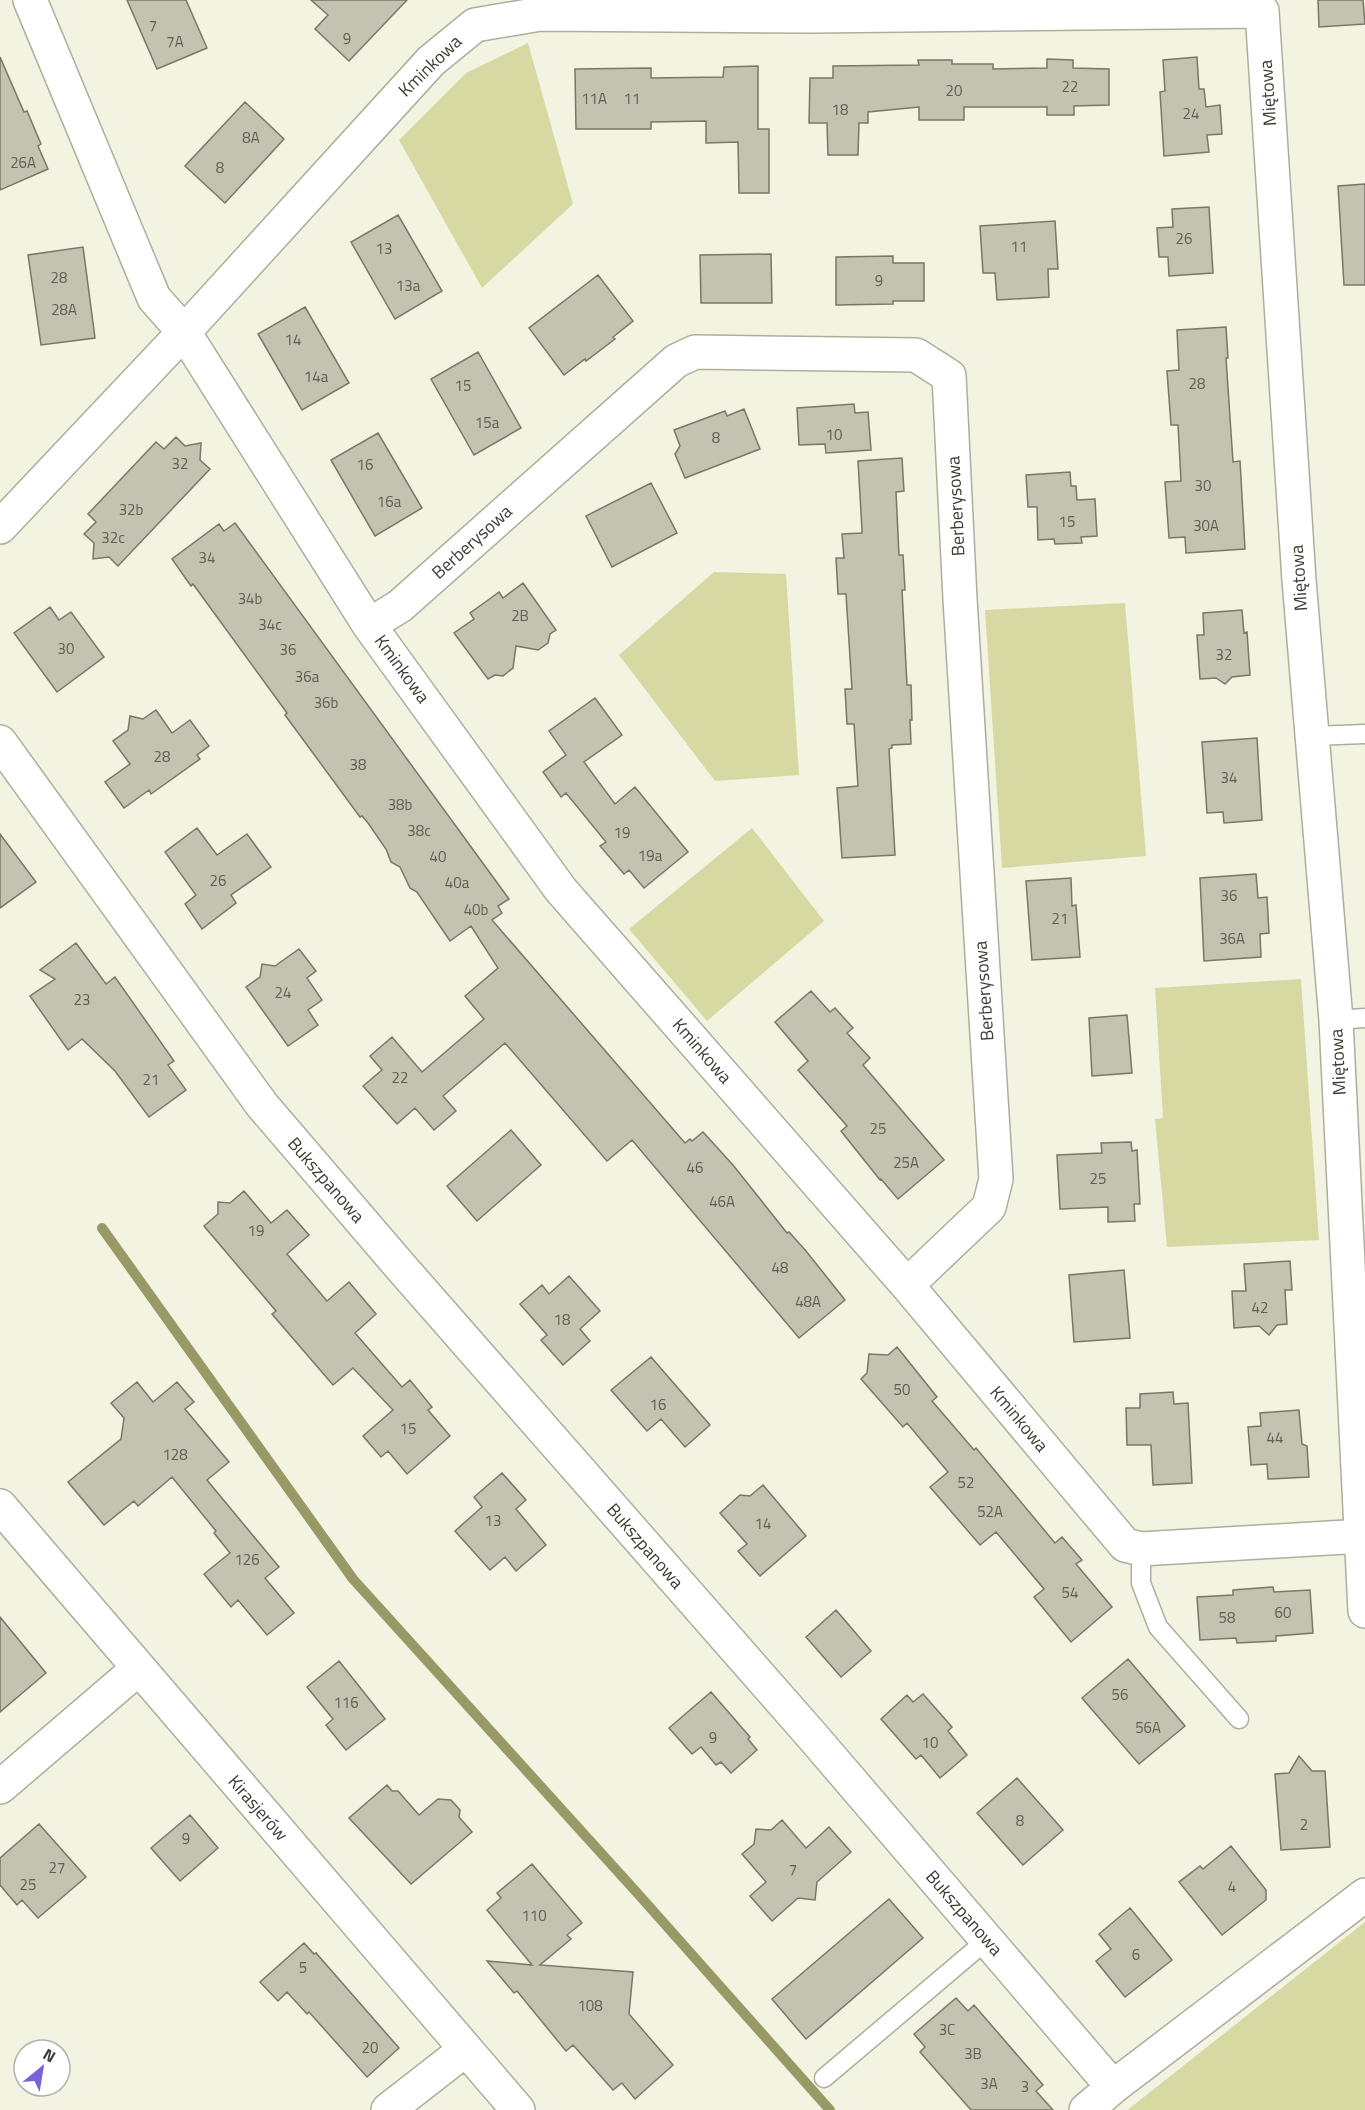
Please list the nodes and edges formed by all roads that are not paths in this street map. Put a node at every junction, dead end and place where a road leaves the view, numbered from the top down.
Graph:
1 (30, 0) edge
2 (812, 8) edge
3 (475, 12) edge
4 (184, 332) junction
5 (0, 527) edge
6 (369, 624) junction
7 (1365, 734) edge
8 (1312, 736) junction
9 (0, 742) edge
10 (1351, 1019) edge
11 (907, 1285) junction
12 (0, 1506) edge
13 (1362, 1536) junction
14 (1141, 1549) junction
15 (1365, 1611) edge
16 (139, 1668) junction
17 (1239, 1719) dead end
18 (0, 1787) edge
19 (1365, 1895) edge
20 (987, 1940) junction
21 (465, 2050) junction
22 (824, 2078) dead end
23 (1113, 2087) junction
24 (387, 2110) edge
25 (518, 2110) edge
26 (1086, 2110) edge

1 - 4 street, Kminkowa
2 - 3 street, Kminkowa
2 - 8 street, Miętowa
3 - 4 street, Kminkowa
4 - 5 street, Kminkowa
4 - 6 street, Kminkowa
6 - 11 street, Kminkowa
6 - 11 street, Berberysowa
7 - 8 lane
8 - 10 street, Miętowa
9 - 20 street, Bukszpanowa
10 - 13 street, Miętowa
11 - 14 street, Kminkowa
12 - 16 street, Kirasjerów
13 - 14 street
13 - 15 street, Miętowa
14 - 17 lane
16 - 18 street
16 - 21 street, Kirasjerów
19 - 23 street
20 - 22 lane
20 - 23 street, Bukszpanowa
21 - 24 street
21 - 25 street, Kirasjerów
23 - 26 street

